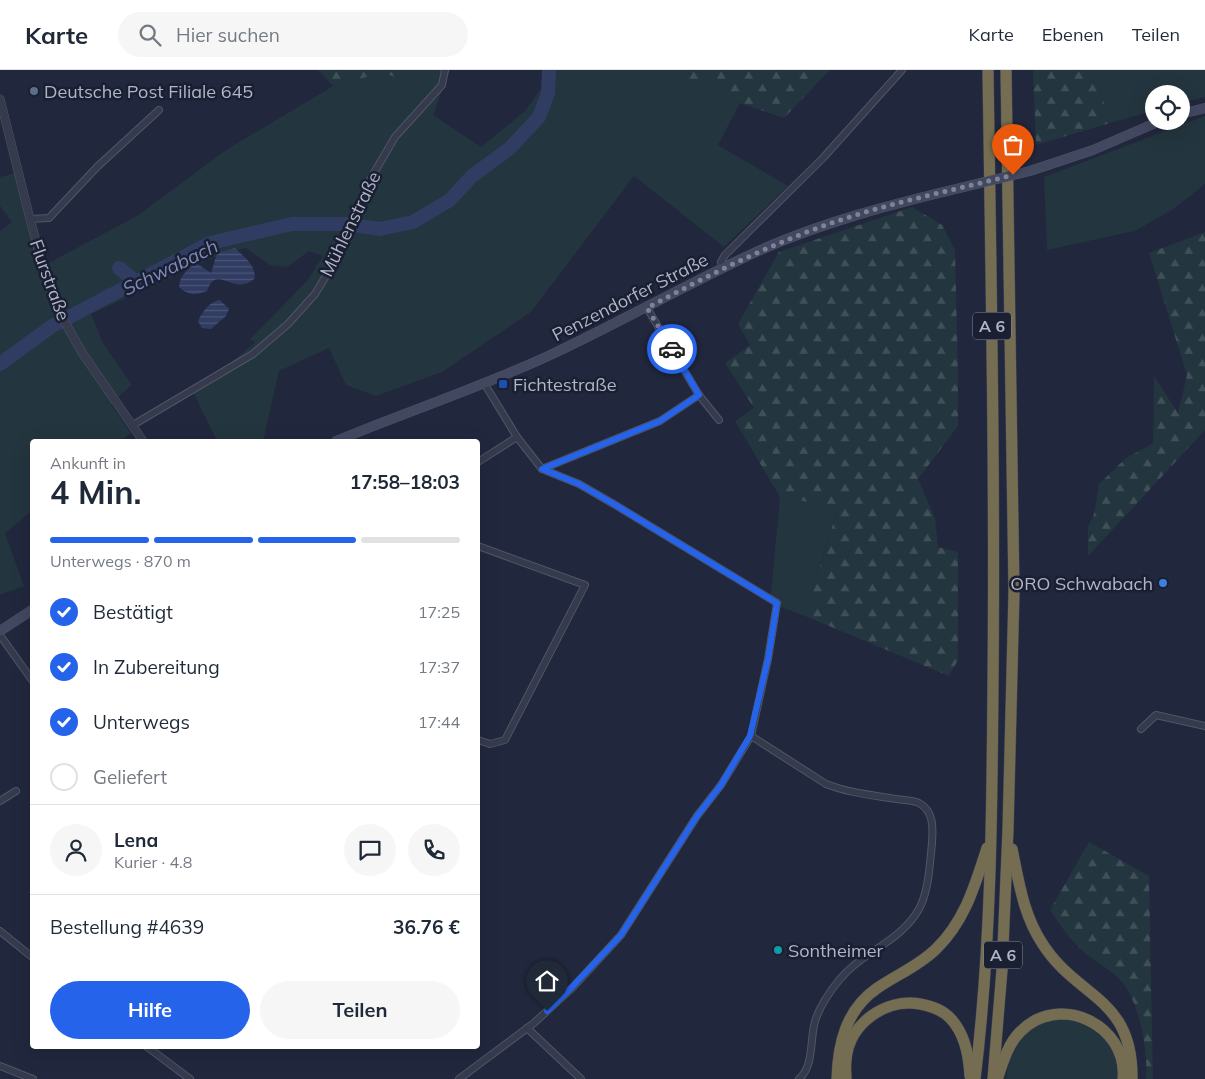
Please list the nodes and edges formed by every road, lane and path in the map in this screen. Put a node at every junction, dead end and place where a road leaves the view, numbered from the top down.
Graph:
1 (445, 70) edge
2 (902, 70) edge
3 (988, 70) edge
4 (1006, 70) edge
5 (0, 99) edge
6 (1205, 108) edge
7 (159, 110) dead end
8 (1190, 112) edge
9 (1145, 127) edge
10 (30, 219) junction
11 (723, 268) junction
12 (647, 308) junction
13 (484, 383) junction
14 (699, 395) junction
15 (719, 420) dead end
16 (133, 425) junction
17 (518, 437) junction
18 (142, 439) edge
19 (341, 439) edge
20 (480, 461) edge
21 (542, 469) junction
22 (480, 547) edge
23 (30, 611) edge
24 (0, 631) edge
25 (0, 635) edge
26 (30, 677) edge
27 (1205, 726) edge
28 (1142, 729) dead end
29 (750, 736) junction
30 (480, 741) edge
31 (16, 791) dead end
32 (0, 801) edge
33 (1008, 830) junction
34 (992, 835) junction
35 (0, 931) edge
36 (30, 955) edge
37 (527, 1028) junction
38 (150, 1049) edge
39 (0, 1066) edge
40 (33, 1079) edge
41 (190, 1079) edge
42 (459, 1079) edge
43 (581, 1079) edge
44 (799, 1079) edge
45 (837, 1079) edge
46 (846, 1079) edge
47 (970, 1079) edge
48 (975, 1079) edge
49 (993, 1079) edge
50 (998, 1079) edge
51 (1123, 1079) edge
52 (1132, 1079) edge

1 - 16 street, Mühlenstraße
2 - 11 street
3 - 34 highway, A 6
4 - 33 highway, A 6
5 - 10 street, Flurstraße
6 - 8 main road
7 - 10 street
9 - 11 main road, Penzendorfer Straße, bridge
10 - 16 street, Flurstraße
11 - 12 main road, Penzendorfer Straße
12 - 13 main road, Penzendorfer Straße
12 - 14 street
13 - 17 street
13 - 19 main road, Penzendorfer Straße
14 - 15 street
14 - 21 street
16 - 18 street, Flurstraße
17 - 20 street
17 - 21 street
21 - 29 street
22 - 30 street
23 - 24 main road
25 - 26 street
27 - 28 street
29 - 37 street
29 - 44 street
31 - 32 street
33 - 49 highway, A 6
33 - 52 highway
34 - 45 highway
34 - 48 highway, A 6
35 - 36 street
37 - 42 street
37 - 43 street
38 - 41 street
39 - 40 street
46 - 47 highway
50 - 51 highway

